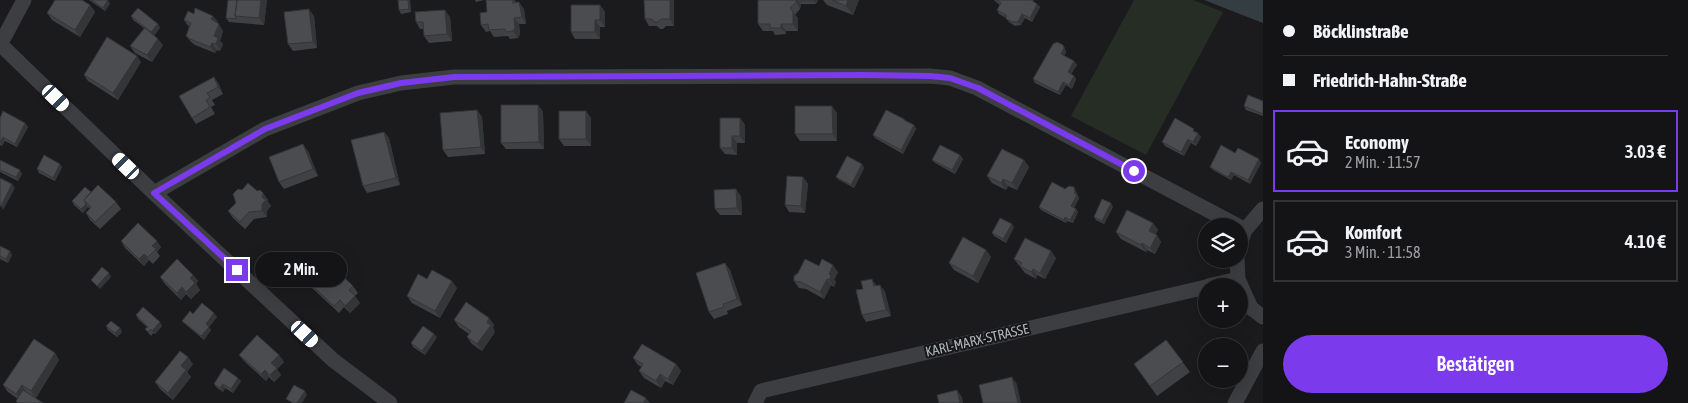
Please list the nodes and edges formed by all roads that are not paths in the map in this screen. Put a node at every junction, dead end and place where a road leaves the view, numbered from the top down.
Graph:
1 (24, 0) edge
2 (0, 45) edge
3 (154, 193) junction
4 (1263, 209) edge
5 (1221, 218) edge
6 (1248, 221) edge
7 (1198, 288) edge
8 (1248, 301) edge
9 (1263, 317) edge
10 (1263, 351) edge
11 (390, 403) edge
12 (755, 403) edge
13 (1236, 403) edge

1 - 2 street
2 - 3 street
3 - 5 street
3 - 11 street
4 - 6 street
7 - 12 street, KARL-MARX-STRASSE
8 - 9 street
10 - 13 street

